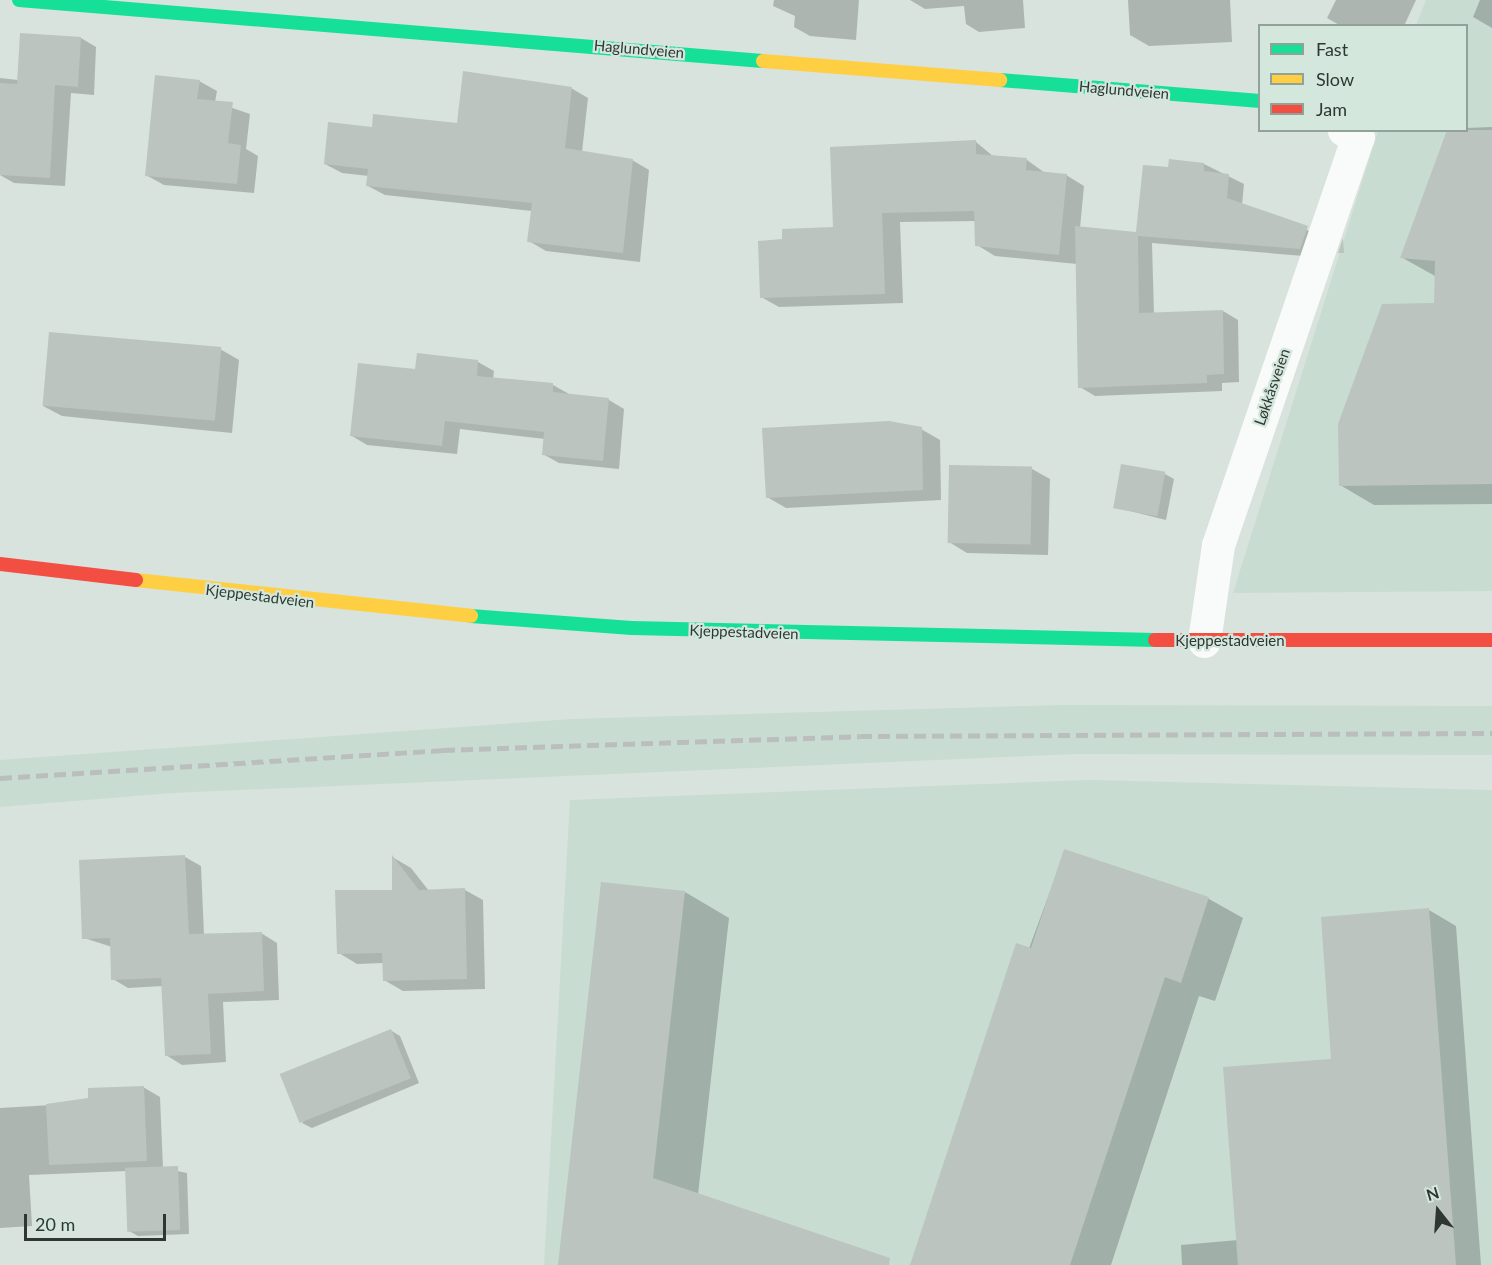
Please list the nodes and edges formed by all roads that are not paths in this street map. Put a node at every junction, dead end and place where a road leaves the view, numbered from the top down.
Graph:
1 (19, 0) edge
2 (1258, 101) edge
3 (1351, 134) edge
4 (0, 564) edge
5 (1492, 640) edge
6 (1204, 642) junction

1 - 2 main road, Haglundveien
3 - 6 street, Løkkåsveien
4 - 6 main road, Kjeppestadveien
5 - 6 main road, Kjeppestadveien

